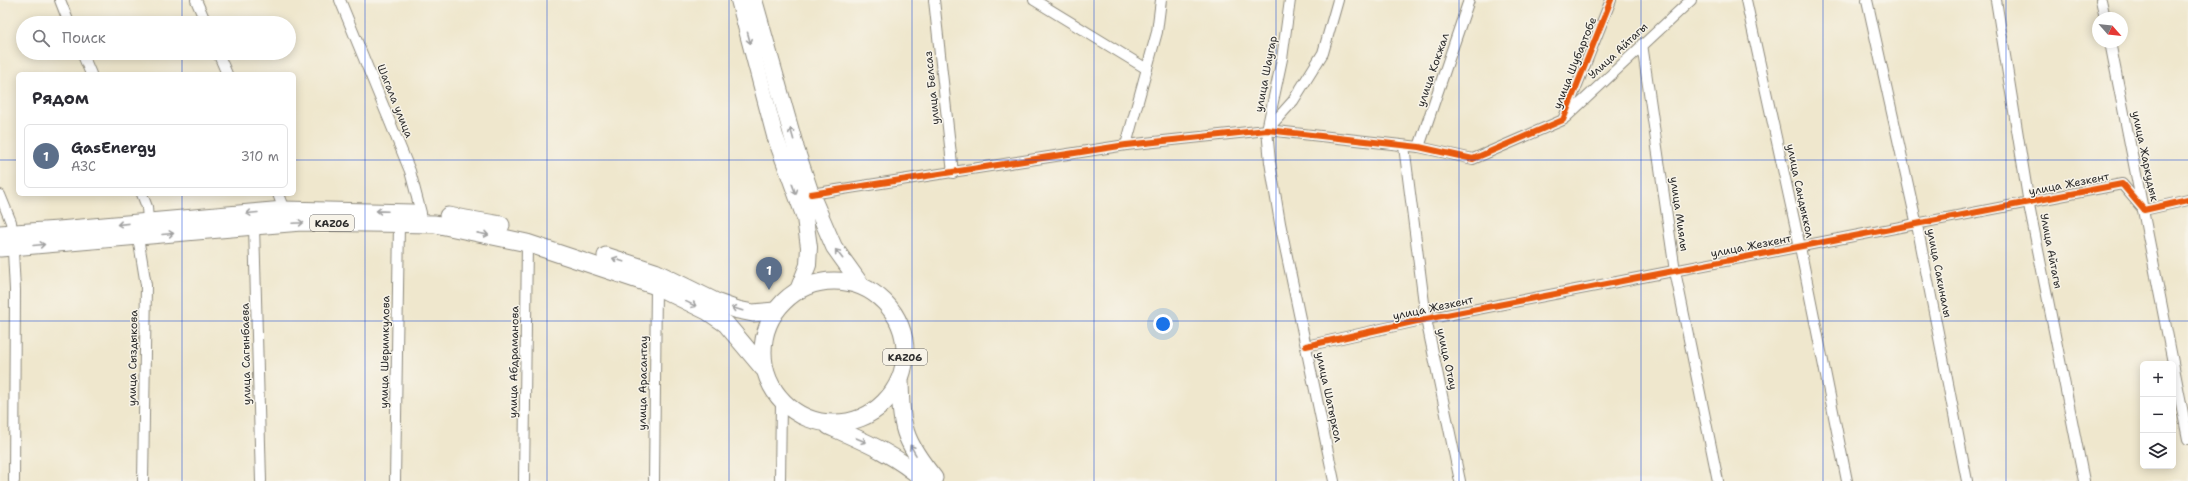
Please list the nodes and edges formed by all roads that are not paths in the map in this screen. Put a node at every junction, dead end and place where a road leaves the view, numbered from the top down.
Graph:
1 (60, 0) edge
2 (196, 0) edge
3 (340, 0) edge
4 (739, 0) edge
5 (754, 0) edge
6 (934, 0) edge
7 (1034, 0) edge
8 (1161, 0) edge
9 (1290, 0) edge
10 (1338, 0) edge
11 (1469, 0) edge
12 (1610, 0) edge
13 (1691, 0) edge
14 (1746, 0) edge
15 (1867, 0) edge
16 (1996, 0) edge
17 (2101, 0) edge
18 (2104, 12) edge
19 (66, 16) edge
20 (203, 16) edge
21 (1642, 44) junction
22 (2111, 48) edge
23 (85, 60) edge
24 (221, 60) edge
25 (1147, 69) junction
26 (90, 72) edge
27 (226, 72) edge
28 (1563, 120) junction
29 (1267, 130) junction
30 (1126, 145) junction
31 (1404, 146) junction
32 (1419, 147) junction
33 (953, 173) junction
34 (811, 194) junction
35 (0, 195) edge
36 (143, 196) edge
37 (279, 196) edge
38 (2188, 200) edge
39 (2029, 202) junction
40 (284, 210) junction
41 (2144, 210) junction
42 (421, 213) junction
43 (148, 221) junction
44 (1280, 223) joint
45 (399, 224) junction
46 (1917, 224) junction
47 (254, 226) junction
48 (138, 236) junction
49 (6, 240) edge
50 (527, 243) junction
51 (1800, 247) junction
52 (1676, 271) junction
53 (656, 286) junction
54 (862, 286) junction
55 (798, 290) junction
56 (775, 311) junction
57 (1426, 319) junction
58 (1306, 346) junction
59 (764, 368) junction
60 (900, 379) junction
61 (781, 402) junction
62 (825, 424) junction
63 (2188, 439) edge
64 (14, 481) edge
65 (143, 481) edge
66 (261, 481) edge
67 (395, 481) edge
68 (524, 481) edge
69 (654, 481) edge
70 (780, 481) edge
71 (925, 481) edge
72 (936, 481) edge
73 (1334, 481) edge
74 (1460, 481) edge
75 (1718, 481) edge
76 (1847, 481) edge
77 (1967, 481) edge
78 (2084, 481) edge

1 - 19 street
2 - 20 street
3 - 42 street, Шагала улица
4 -> 55 main road
34 -> 5 main road
6 - 33 street, улица Белсаз
7 - 25 street
8 - 25 street
9 - 29 street, улица Шаугар
10 - 29 street
11 - 32 street, улица Кокжал
12 - 28 street, улица Шубартобе
13 - 21 street, Улица Айтагы
14 - 51 street, улица Сандыккол
15 - 46 street, улица Сакиналы
16 - 39 street, Улица Айтагы
17 - 18 street
21 - 28 street, Улица Айтагы
21 - 52 street, улица Миялы
22 - 41 street, улица Жаркудык
23 - 26 street
24 - 27 street
25 - 30 street
28 - 32 street, улица Шубартобе
29 - 30 street, улица Шубартобе
29 - 31 street, улица Шубартобе
29 - 44 street, улица Шаугар
30 - 33 street, улица Шубартобе
31 - 32 street, улица Шубартобе
31 - 57 street, улица Отау
33 - 34 street, улица Шубартобе
54 -> 34 main road
35 - 49 street
36 - 43 street
37 - 40 street
38 - 41 street
39 - 41 street, улица Жезкент
39 - 46 street, улица Жезкент
39 - 78 street, Улица Айтагы
42 -> 40 highway, KАZ06
40 -> 43 highway, KАZ06
41 - 63 street, улица Жаркудык
56 -> 42 highway, KАZ06
43 -> 49 highway, KАZ06
44 - 58 street, улица Шатыркол
47 -> 45 highway, KАZ06
45 -> 50 highway, KАZ06
45 - 67 street, улица Шеримкулова
46 - 51 street, улица Жезкент
46 - 77 street, улица Сакиналы
48 -> 47 highway, KАZ06
47 - 66 street, улица Сагынбаева
49 -> 48 highway, KАZ06
48 - 65 street, улица Сыздыкова
49 - 64 street
50 - 53 highway, KАZ06
50 - 68 street, улица Абдраманова
51 - 52 street, улица Жезкент
51 - 76 street, улица Сандыккол
52 - 57 street, улица Жезкент
52 - 75 street, улица Миялы
53 -> 59 highway, KАZ06
53 - 69 street, улица Арасантау
54 - 55 highway, KАZ06
54 - 60 highway, KАZ06
55 - 56 highway, KАZ06
56 - 59 highway, KАZ06
57 - 58 street, улица Жезкент
57 - 74 street, улица Отау
58 - 73 street, улица Шатыркол
59 - 61 highway, KАZ06
60 - 62 highway, KАZ06
72 -> 60 highway, KАZ06
61 - 62 highway, KАZ06
61 - 70 street
62 -> 71 highway, KАZ06

